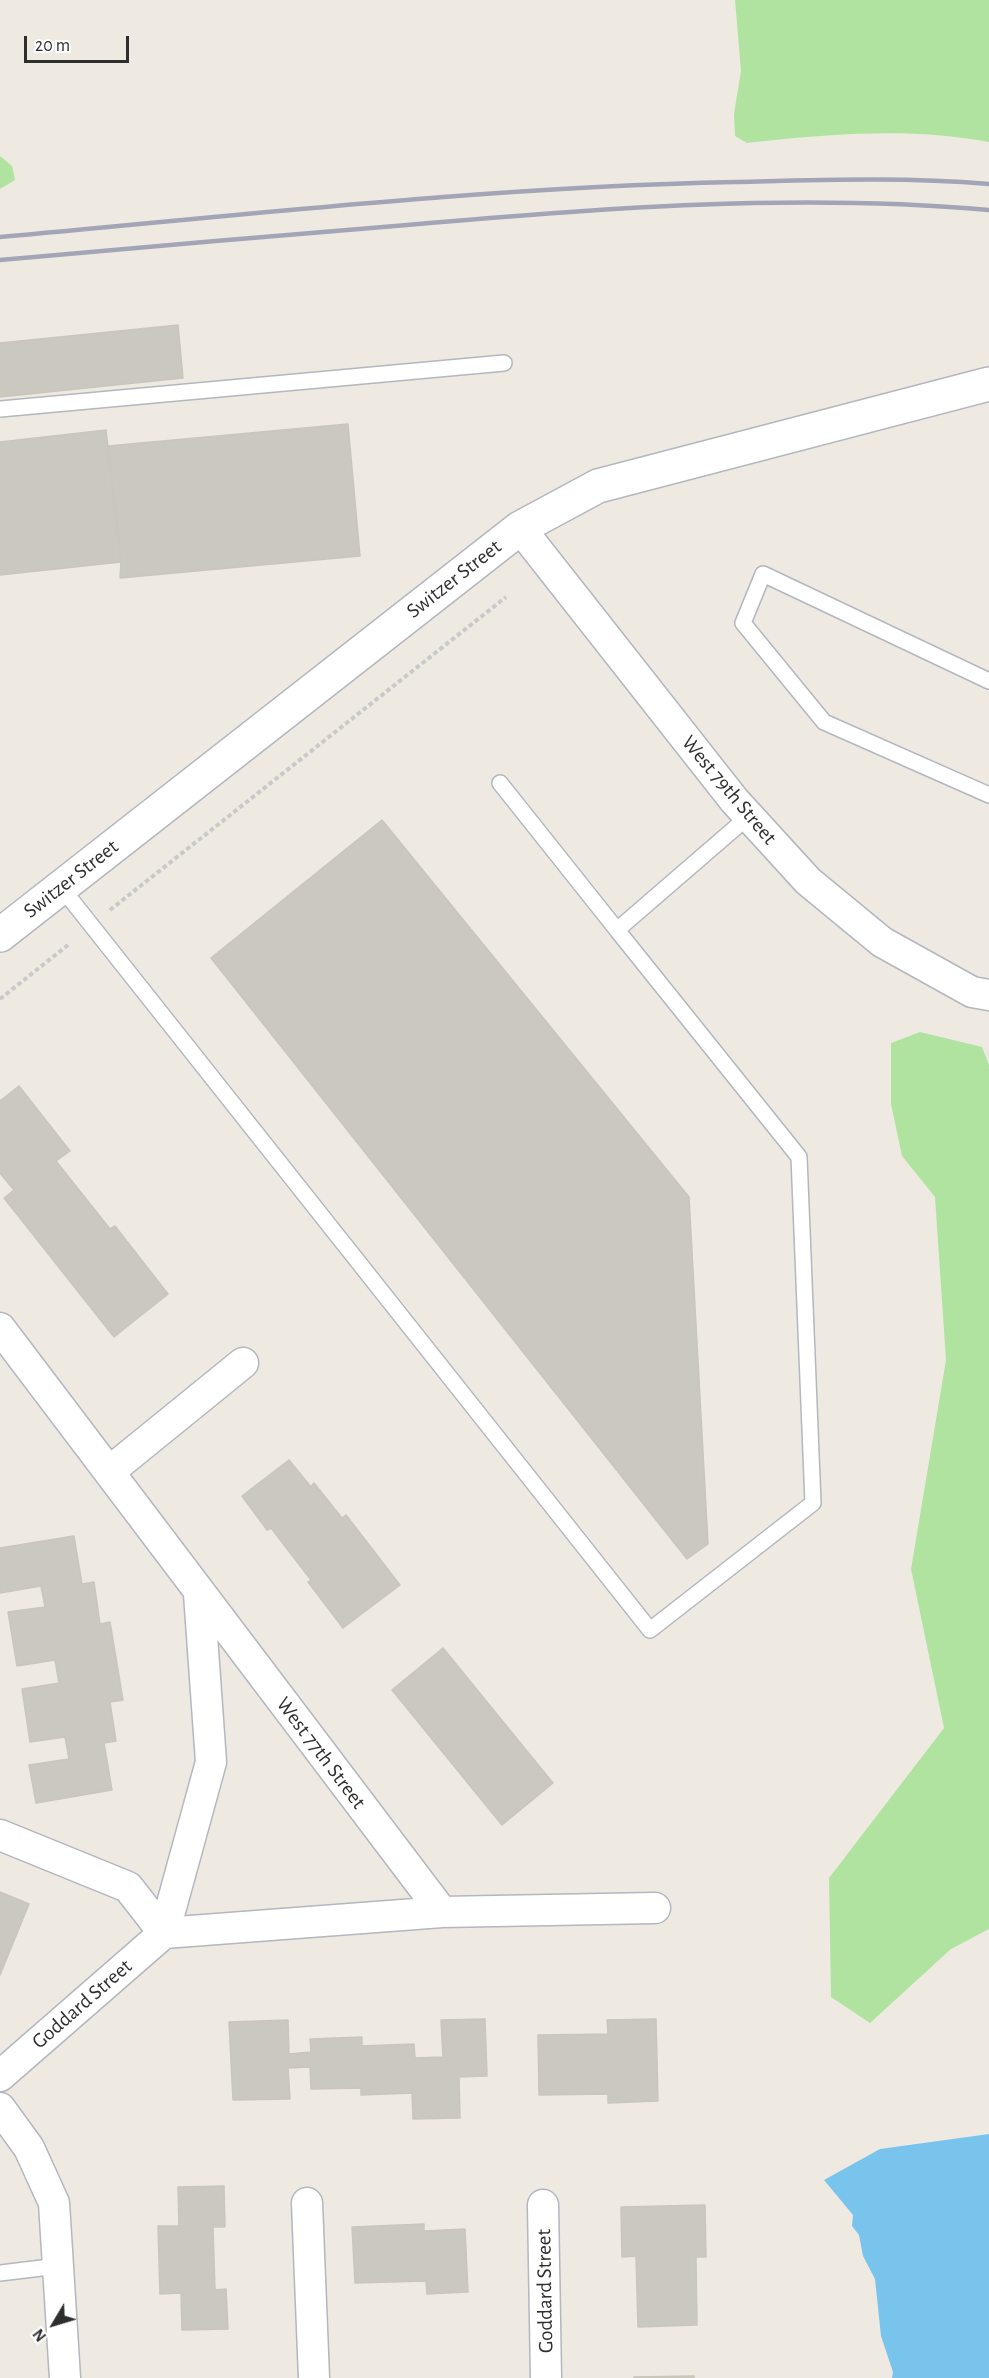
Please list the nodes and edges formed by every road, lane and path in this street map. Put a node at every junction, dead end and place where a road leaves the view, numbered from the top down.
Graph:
1 (504, 363) dead end
2 (989, 384) edge
3 (0, 409) edge
4 (520, 528) junction
5 (506, 597) dead end
6 (989, 681) edge
7 (500, 783) dead end
8 (989, 795) edge
9 (749, 816) junction
10 (61, 887) junction
11 (103, 916) dead end
12 (617, 930) junction
13 (0, 935) edge
14 (68, 945) dead end
15 (989, 995) edge
16 (0, 999) edge
17 (0, 1328) edge
18 (243, 1363) dead end
19 (110, 1471) junction
20 (199, 1594) junction
21 (0, 1834) edge
22 (655, 1908) dead end
23 (442, 1912) junction
24 (164, 1933) junction
25 (0, 2076) edge
26 (0, 2108) edge
27 (307, 2203) dead end
28 (543, 2205) dead end
29 (58, 2266) junction
30 (0, 2273) edge
31 (65, 2378) edge
32 (314, 2378) edge
33 (538, 2378) edge
34 (546, 2378) edge

1 - 3 lane
2 - 4 street, Switzer Street
4 - 9 street, West 79th Street
4 - 10 street, Switzer Street
5 - 11 path
6 - 8 lane
7 - 12 lane
9 - 12 lane
9 - 15 street, West 79th Street
10 - 12 lane
10 - 13 street, Switzer Street
14 - 16 path
17 - 19 street, West 77th Street
18 - 19 street
19 - 20 street, West 77th Street
20 - 23 street, West 77th Street
20 - 24 street
21 - 24 street
22 - 23 street
23 - 24 street
24 - 25 street, Goddard Street
26 - 29 street
27 - 32 street
28 - 34 street, Goddard Street
29 - 30 lane
29 - 31 street
33 - 34 street, Goddard Street

